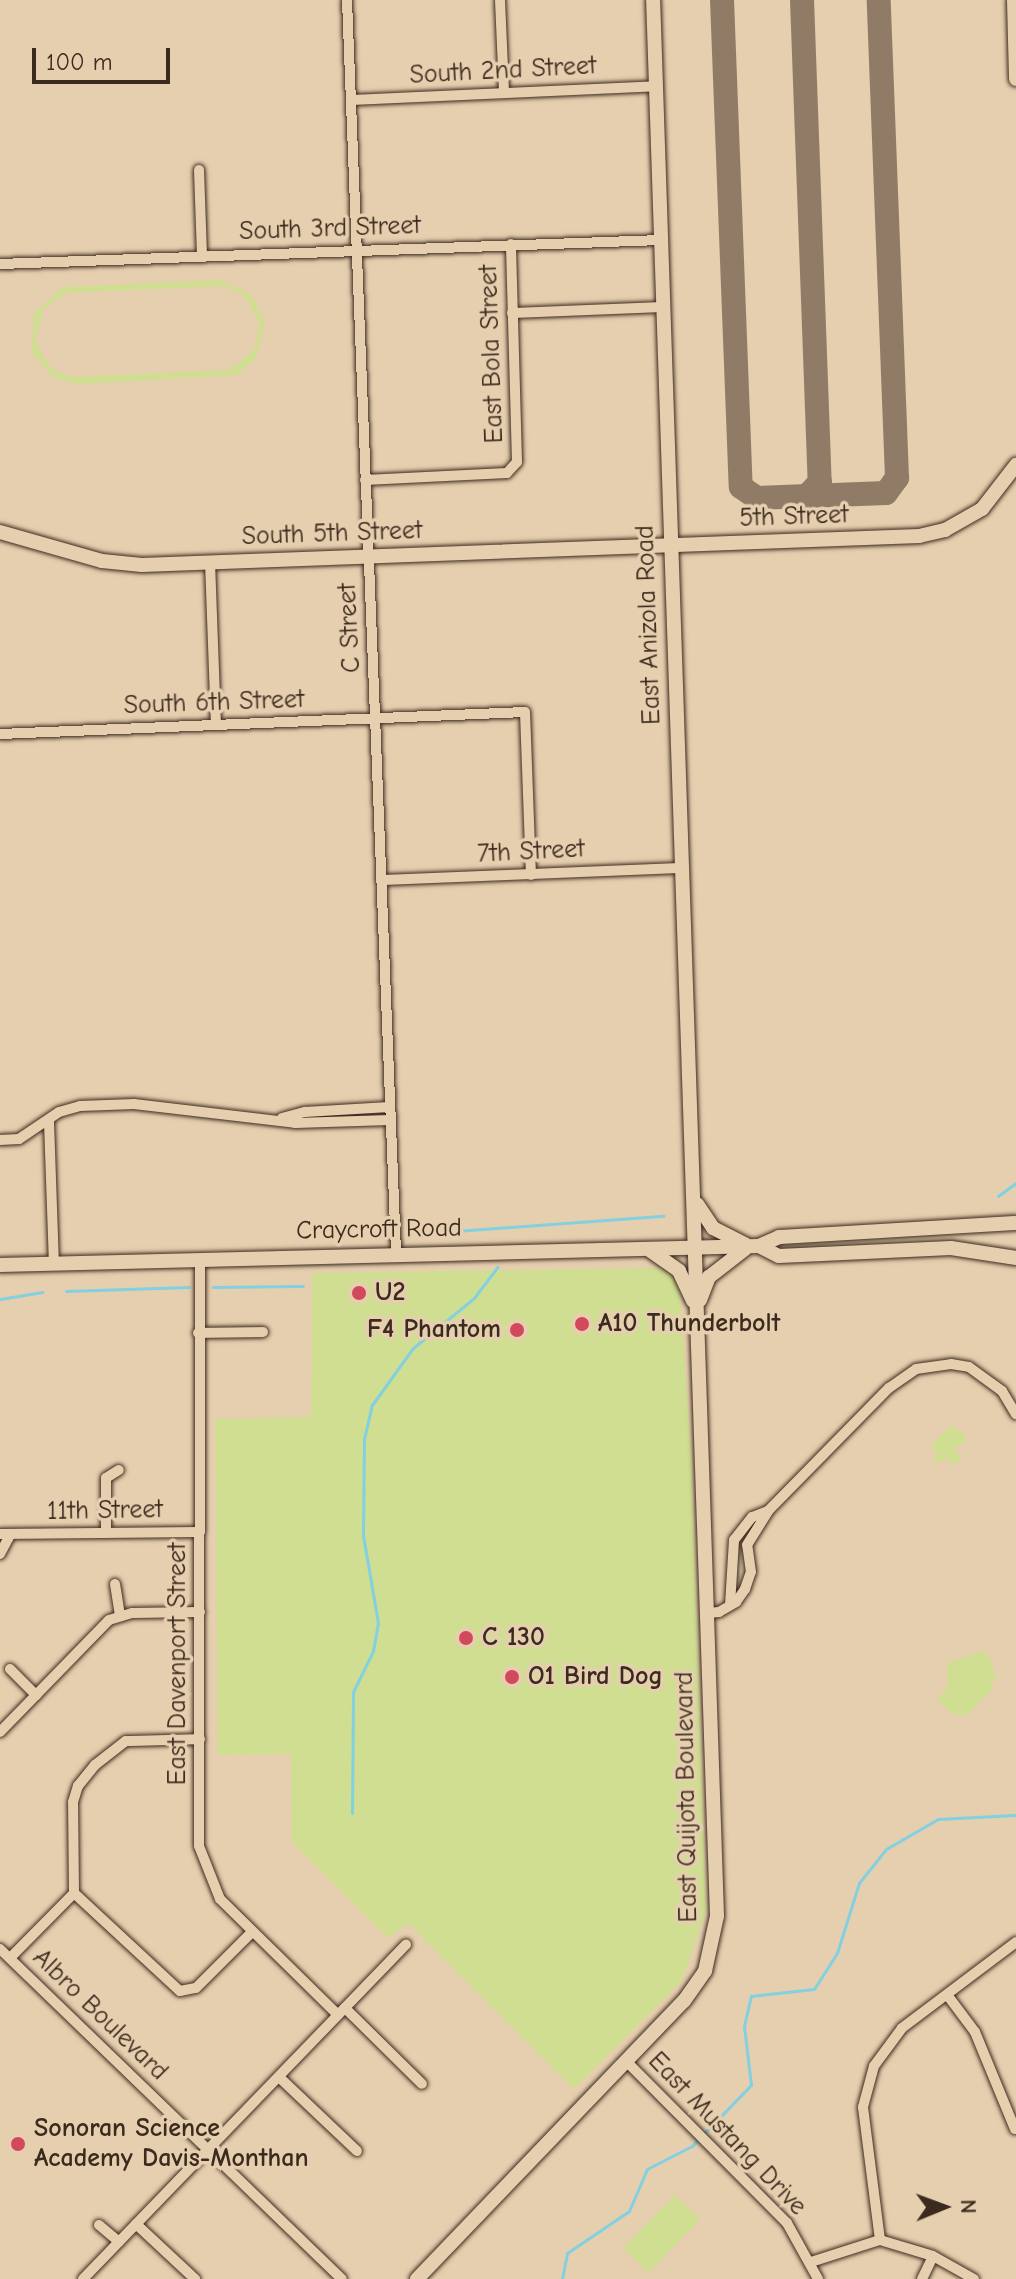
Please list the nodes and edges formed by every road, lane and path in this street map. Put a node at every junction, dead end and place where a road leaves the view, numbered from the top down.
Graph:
1 (347, 0) edge
2 (500, 0) edge
3 (653, 0) edge
4 (1014, 0) edge
5 (1016, 79) edge
6 (657, 86) junction
7 (504, 93) junction
8 (351, 100) junction
9 (199, 170) dead end
10 (662, 240) junction
11 (511, 244) junction
12 (357, 250) junction
13 (202, 255) junction
14 (0, 264) edge
15 (664, 307) junction
16 (512, 313) junction
17 (1016, 465) edge
18 (365, 480) junction
19 (0, 532) edge
20 (670, 544) junction
21 (368, 557) junction
22 (210, 562) junction
23 (376, 719) junction
24 (216, 724) junction
25 (0, 734) edge
26 (681, 868) junction
27 (531, 875) junction
28 (382, 880) junction
29 (389, 1107) junction
30 (280, 1119) junction
31 (390, 1120) junction
32 (49, 1122) junction
33 (0, 1140) edge
34 (693, 1192) junction
35 (1016, 1223) edge
36 (754, 1246) junction
37 (695, 1248) junction
38 (648, 1249) junction
39 (396, 1253) junction
40 (1016, 1258) edge
41 (200, 1259) junction
42 (54, 1263) junction
43 (0, 1265) edge
44 (697, 1309) junction
45 (263, 1332) dead end
46 (198, 1333) junction
47 (1016, 1414) edge
48 (119, 1470) dead end
49 (768, 1511) junction
50 (200, 1532) junction
51 (106, 1533) junction
52 (5, 1535) edge
53 (0, 1554) edge
54 (115, 1584) dead end
55 (730, 1605) junction
56 (200, 1612) junction
57 (708, 1613) junction
58 (120, 1615) junction
59 (10, 1669) dead end
60 (36, 1695) junction
61 (0, 1732) edge
62 (200, 1739) junction
63 (74, 1893) junction
64 (252, 1932) junction
65 (1016, 1942) edge
66 (406, 1945) dead end
67 (0, 1949) edge
68 (10, 1958) junction
69 (948, 1996) junction
70 (342, 2012) junction
71 (627, 2062) junction
72 (280, 2078) junction
73 (422, 2084) dead end
74 (1015, 2129) edge
75 (209, 2150) junction
76 (357, 2151) dead end
77 (136, 2224) junction
78 (99, 2225) dead end
79 (880, 2240) junction
80 (119, 2242) junction
81 (933, 2256) junction
82 (811, 2262) junction
83 (83, 2279) edge
84 (195, 2279) edge
85 (342, 2279) edge
86 (417, 2279) edge
87 (818, 2279) edge
88 (922, 2279) edge
89 (974, 2279) edge

1 - 8 street, C Street
2 - 7 street
3 - 6 street, East Anizola Road
4 - 5 street
6 - 7 street, South 2nd Street
6 - 10 street, East Anizola Road
7 - 8 street, South 2nd Street
8 - 12 street, C Street
9 - 13 street
10 - 11 street, South 3rd Street
10 - 15 street, East Anizola Road
11 - 12 street, South 3rd Street
11 - 16 street, East Bola Street
12 - 13 street, South 3rd Street
12 - 18 street, C Street
13 - 14 street, South 3rd Street
15 - 16 street
15 - 20 street, East Anizola Road
16 - 18 street, East Bola Street
17 - 20 street, 5th Street
18 - 21 street, C Street
19 - 22 street, South 5th Street
20 - 21 street, South 5th Street
20 - 26 street, East Anizola Road
21 - 22 street, South 5th Street
21 - 23 street, C Street
22 - 24 street
23 - 24 street, South 6th Street
23 - 27 street, South 6th Street
23 - 28 street, C Street
24 - 25 street, South 6th Street
26 - 27 street, 7th Street
26 - 34 street, East Anizola Road
27 - 28 street, 7th Street
28 - 29 street, C Street
29 - 30 street
29 - 31 street, C Street
30 - 31 street
30 - 32 street
31 - 39 street, C Street
32 - 33 street
32 - 42 street
34 - 36 street
34 - 37 street, East Anizola Road
35 - 36 street
36 - 37 street, Craycroft Road
36 - 40 street
36 - 44 street
37 - 38 street, Craycroft Road
37 - 44 street, East Quijota Boulevard
38 - 39 street, Craycroft Road
38 - 44 street
39 - 41 street, Craycroft Road
41 - 42 street, Craycroft Road
41 - 46 street, East Davenport Street
42 - 43 street, Craycroft Road
44 - 57 street, East Quijota Boulevard
45 - 46 street
46 - 50 street, East Davenport Street
47 - 49 street
48 - 51 street
49 - 55 street
49 - 55 street
50 - 51 street, 11th Street
50 - 56 street, East Davenport Street
51 - 52 street, 11th Street
52 - 53 street, 11th Street
54 - 58 street
55 - 57 street
56 - 58 street
56 - 62 street, East Davenport Street
57 - 71 street, East Quijota Boulevard
58 - 60 street
59 - 60 street
60 - 61 street
62 - 63 street
62 - 64 street, East Davenport Street
63 - 64 street
63 - 68 street
64 - 70 street, East Davenport Street
65 - 69 street
66 - 70 street
67 - 68 street, Albro Boulevard
68 - 75 street, Albro Boulevard
69 - 74 street
69 - 79 street
70 - 72 street
70 - 73 street, East Davenport Street
71 - 82 street, East Mustang Drive
71 - 86 street, East Quijota Boulevard
72 - 75 street
72 - 76 street
75 - 77 street
75 - 85 street, Albro Boulevard
77 - 80 street
77 - 84 street
78 - 80 street
79 - 81 street
79 - 82 street
80 - 83 street
81 - 88 street
81 - 89 street
82 - 87 street, East Mustang Drive

